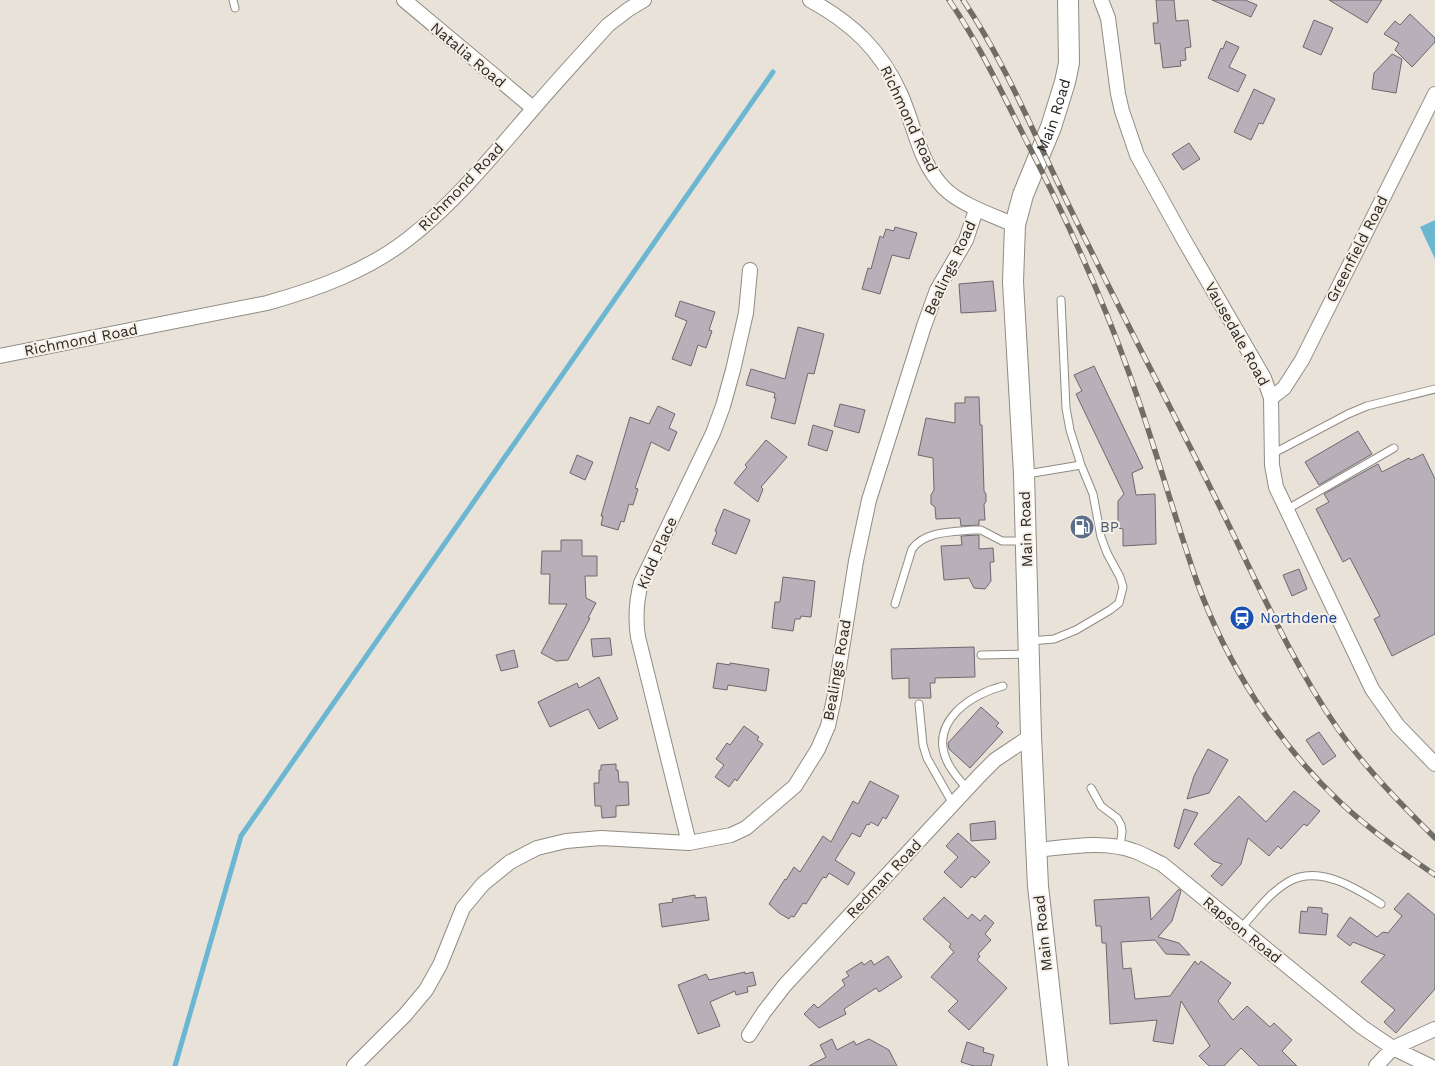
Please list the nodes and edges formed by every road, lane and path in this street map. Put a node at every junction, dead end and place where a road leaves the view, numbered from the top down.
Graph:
1 (404, 0) edge
2 (644, 0) edge
3 (810, 0) edge
4 (1068, 0) edge
5 (1101, 0) edge
6 (1435, 94) edge
7 (533, 108) junction
8 (976, 210) junction
9 (1016, 225) junction
10 (750, 270) dead end
11 (1061, 300) dead end
12 (0, 356) edge
13 (1435, 389) edge
14 (1271, 398) junction
15 (1394, 448) dead end
16 (1272, 454) junction
17 (1081, 465) junction
18 (1024, 474) junction
19 (1286, 510) junction
20 (1026, 541) junction
21 (895, 604) dead end
22 (1030, 648) junction
23 (981, 655) dead end
24 (1003, 686) dead end
25 (919, 704) dead end
26 (1032, 736) junction
27 (1435, 764) edge
28 (967, 788) junction
29 (1091, 788) dead end
30 (953, 804) junction
31 (689, 843) junction
32 (1120, 848) junction
33 (1037, 850) junction
34 (1381, 904) dead end
35 (1241, 928) junction
36 (1435, 1029) edge
37 (749, 1035) dead end
38 (1393, 1048) junction
39 (354, 1066) edge
40 (1058, 1066) edge
41 (1376, 1066) edge
42 (1430, 1066) edge

1 - 7 street, Natalia Road
2 - 7 street, Richmond Road
3 - 8 street, Richmond Road
4 - 9 main road, Main Road
5 - 14 street, Vausedale Road
6 - 14 street, Greenfield Road
7 - 12 street, Richmond Road
8 - 9 street, Richmond Road
8 - 31 street, Bealings Road
9 - 18 main road, Main Road
10 - 31 street, Kidd Place
11 - 17 lane
13 - 16 lane
14 - 16 street, Vausedale Road
15 - 19 lane
16 - 19 street, Vausedale Road
17 - 18 lane
17 - 22 lane
18 - 20 main road, Main Road
19 - 27 street, Vausedale Road
20 - 21 lane
20 - 22 main road, Main Road
22 - 23 lane
22 - 26 main road, Main Road
24 - 28 lane
25 - 30 lane
26 - 28 street, Redman Road
26 - 33 main road, Main Road
28 - 30 street, Redman Road
29 - 32 lane
30 - 37 street, Redman Road
31 - 39 street, Bealings Road
32 - 33 street, Rapson Road
32 - 35 street, Rapson Road
33 - 40 main road, Main Road
34 - 35 lane
35 - 38 street, Rapson Road
36 - 38 street
38 - 41 street
38 - 42 street, Rapson Road

